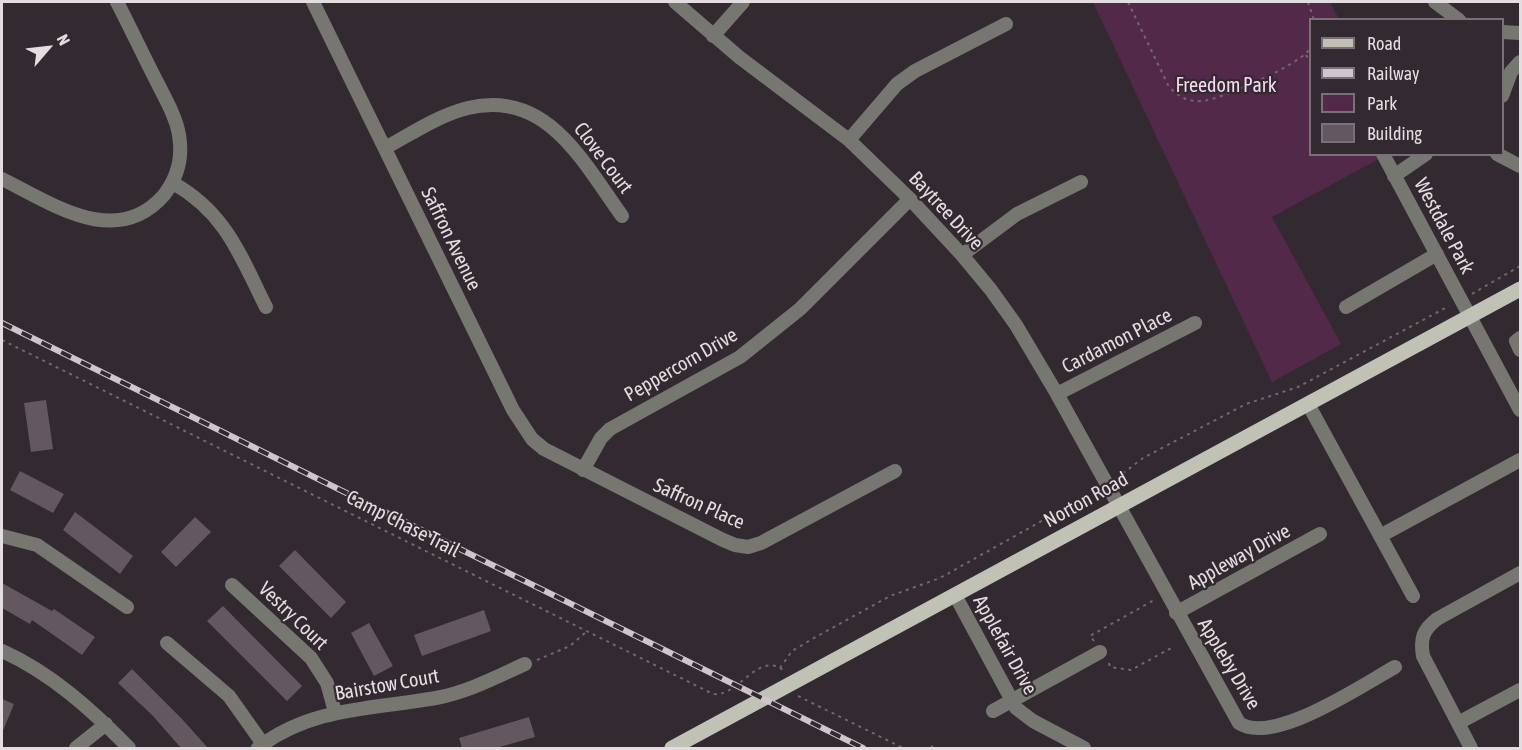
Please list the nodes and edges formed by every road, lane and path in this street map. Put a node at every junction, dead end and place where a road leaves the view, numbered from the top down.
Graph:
1 (117, 2) edge
2 (313, 2) edge
3 (675, 2) edge
4 (743, 2) edge
5 (1128, 2) edge
6 (1308, 2) edge
7 (1435, 2) edge
8 (1313, 18) edge
9 (1456, 18) edge
10 (1006, 24) dead end
11 (1504, 32) edge
12 (1521, 33) edge
13 (713, 36) junction
14 (1309, 51) edge
15 (1306, 55) junction
16 (1309, 59) edge
17 (1521, 62) edge
18 (1504, 93) edge
19 (849, 140) junction
20 (385, 148) junction
21 (1384, 156) edge
22 (1423, 156) edge
23 (1501, 156) edge
24 (1521, 166) edge
25 (1394, 176) junction
26 (2, 178) edge
27 (1081, 182) dead end
28 (173, 183) junction
29 (910, 199) junction
30 (622, 216) dead end
31 (1437, 254) junction
32 (962, 255) junction
33 (1521, 266) edge
34 (1521, 289) edge
35 (1461, 300) junction
36 (266, 307) dead end
37 (1346, 307) dead end
38 (1470, 317) junction
39 (1195, 323) dead end
40 (2, 340) edge
41 (1057, 394) junction
42 (1308, 404) junction
43 (1521, 410) edge
44 (1521, 460) edge
45 (583, 470) junction
46 (895, 471) dead end
47 (1107, 484) junction
48 (1119, 506) junction
49 (1320, 534) dead end
50 (2, 536) edge
51 (1380, 536) junction
52 (1521, 573) edge
53 (232, 585) dead end
54 (1166, 594) junction
55 (955, 596) junction
56 (1413, 596) dead end
57 (127, 607) dead end
58 (1176, 613) junction
59 (586, 632) junction
60 (1090, 636) dead end
61 (167, 644) dead end
62 (1173, 647) dead end
63 (2, 651) edge
64 (1100, 652) dead end
65 (525, 664) joint
66 (1110, 667) dead end
67 (1395, 667) dead end
68 (780, 668) junction
69 (787, 676) dead end
70 (794, 690) dead end
71 (1521, 690) edge
72 (1011, 701) junction
73 (993, 711) dead end
74 (335, 712) junction
75 (1458, 723) junction
76 (106, 724) junction
77 (260, 746) edge
78 (76, 748) edge
79 (129, 748) edge
80 (672, 748) edge
81 (903, 748) edge
82 (1084, 748) edge
83 (1471, 748) edge

1 - 28 street
2 - 20 street, Saffron Avenue
3 - 13 street, Baytree Drive
4 - 13 street
5 - 15 path
6 - 8 path
7 - 9 street
10 - 19 street
11 - 12 street
13 - 19 street, Baytree Drive
14 - 15 path
15 - 16 path
17 - 18 street
19 - 29 street, Baytree Drive
20 - 30 street, Clove Court
20 - 45 street, Saffron Avenue
21 - 25 street, Westdale Park
22 - 25 street
23 - 24 street
25 - 31 street, Westdale Park
26 - 28 street
27 - 32 street
28 - 36 street
29 - 32 street, Baytree Drive
29 - 45 street, Peppercorn Drive
31 - 35 street, Westdale Park
31 - 37 street
32 - 41 street, Baytree Drive
33 - 35 path
34 - 38 main road, Norton Road
35 - 38 street, Westdale Park
35 - 47 path
38 - 42 main road, Norton Road
38 - 43 street, Westdale Park
39 - 41 street, Cardamon Place
40 - 59 path, Camp Chase Trail
41 - 47 street, Baytree Drive
42 - 48 main road, Norton Road
42 - 51 street
44 - 51 street
45 - 46 street, Saffron Place
47 - 48 street, Baytree Drive
47 - 68 path
48 - 54 street, Appleby Drive
48 - 55 main road, Norton Road
49 - 58 street, Appleway Drive
50 - 57 street
51 - 56 street
52 - 75 street
53 - 74 street, Vestry Court
54 - 58 street, Appleby Drive
54 - 60 path
55 - 72 street, Applefair Drive
55 - 80 main road, Norton Road
58 - 67 street, Appleby Drive
59 - 65 path
59 - 68 path, Camp Chase Trail
61 - 77 street
62 - 66 path
63 - 76 street
64 - 72 street
65 - 74 street, Bairstow Court
68 - 69 path
70 - 81 path
71 - 75 street
72 - 73 street
72 - 82 street, Applefair Drive
74 - 77 street, Bairstow Court
75 - 83 street
76 - 78 street
76 - 79 street

